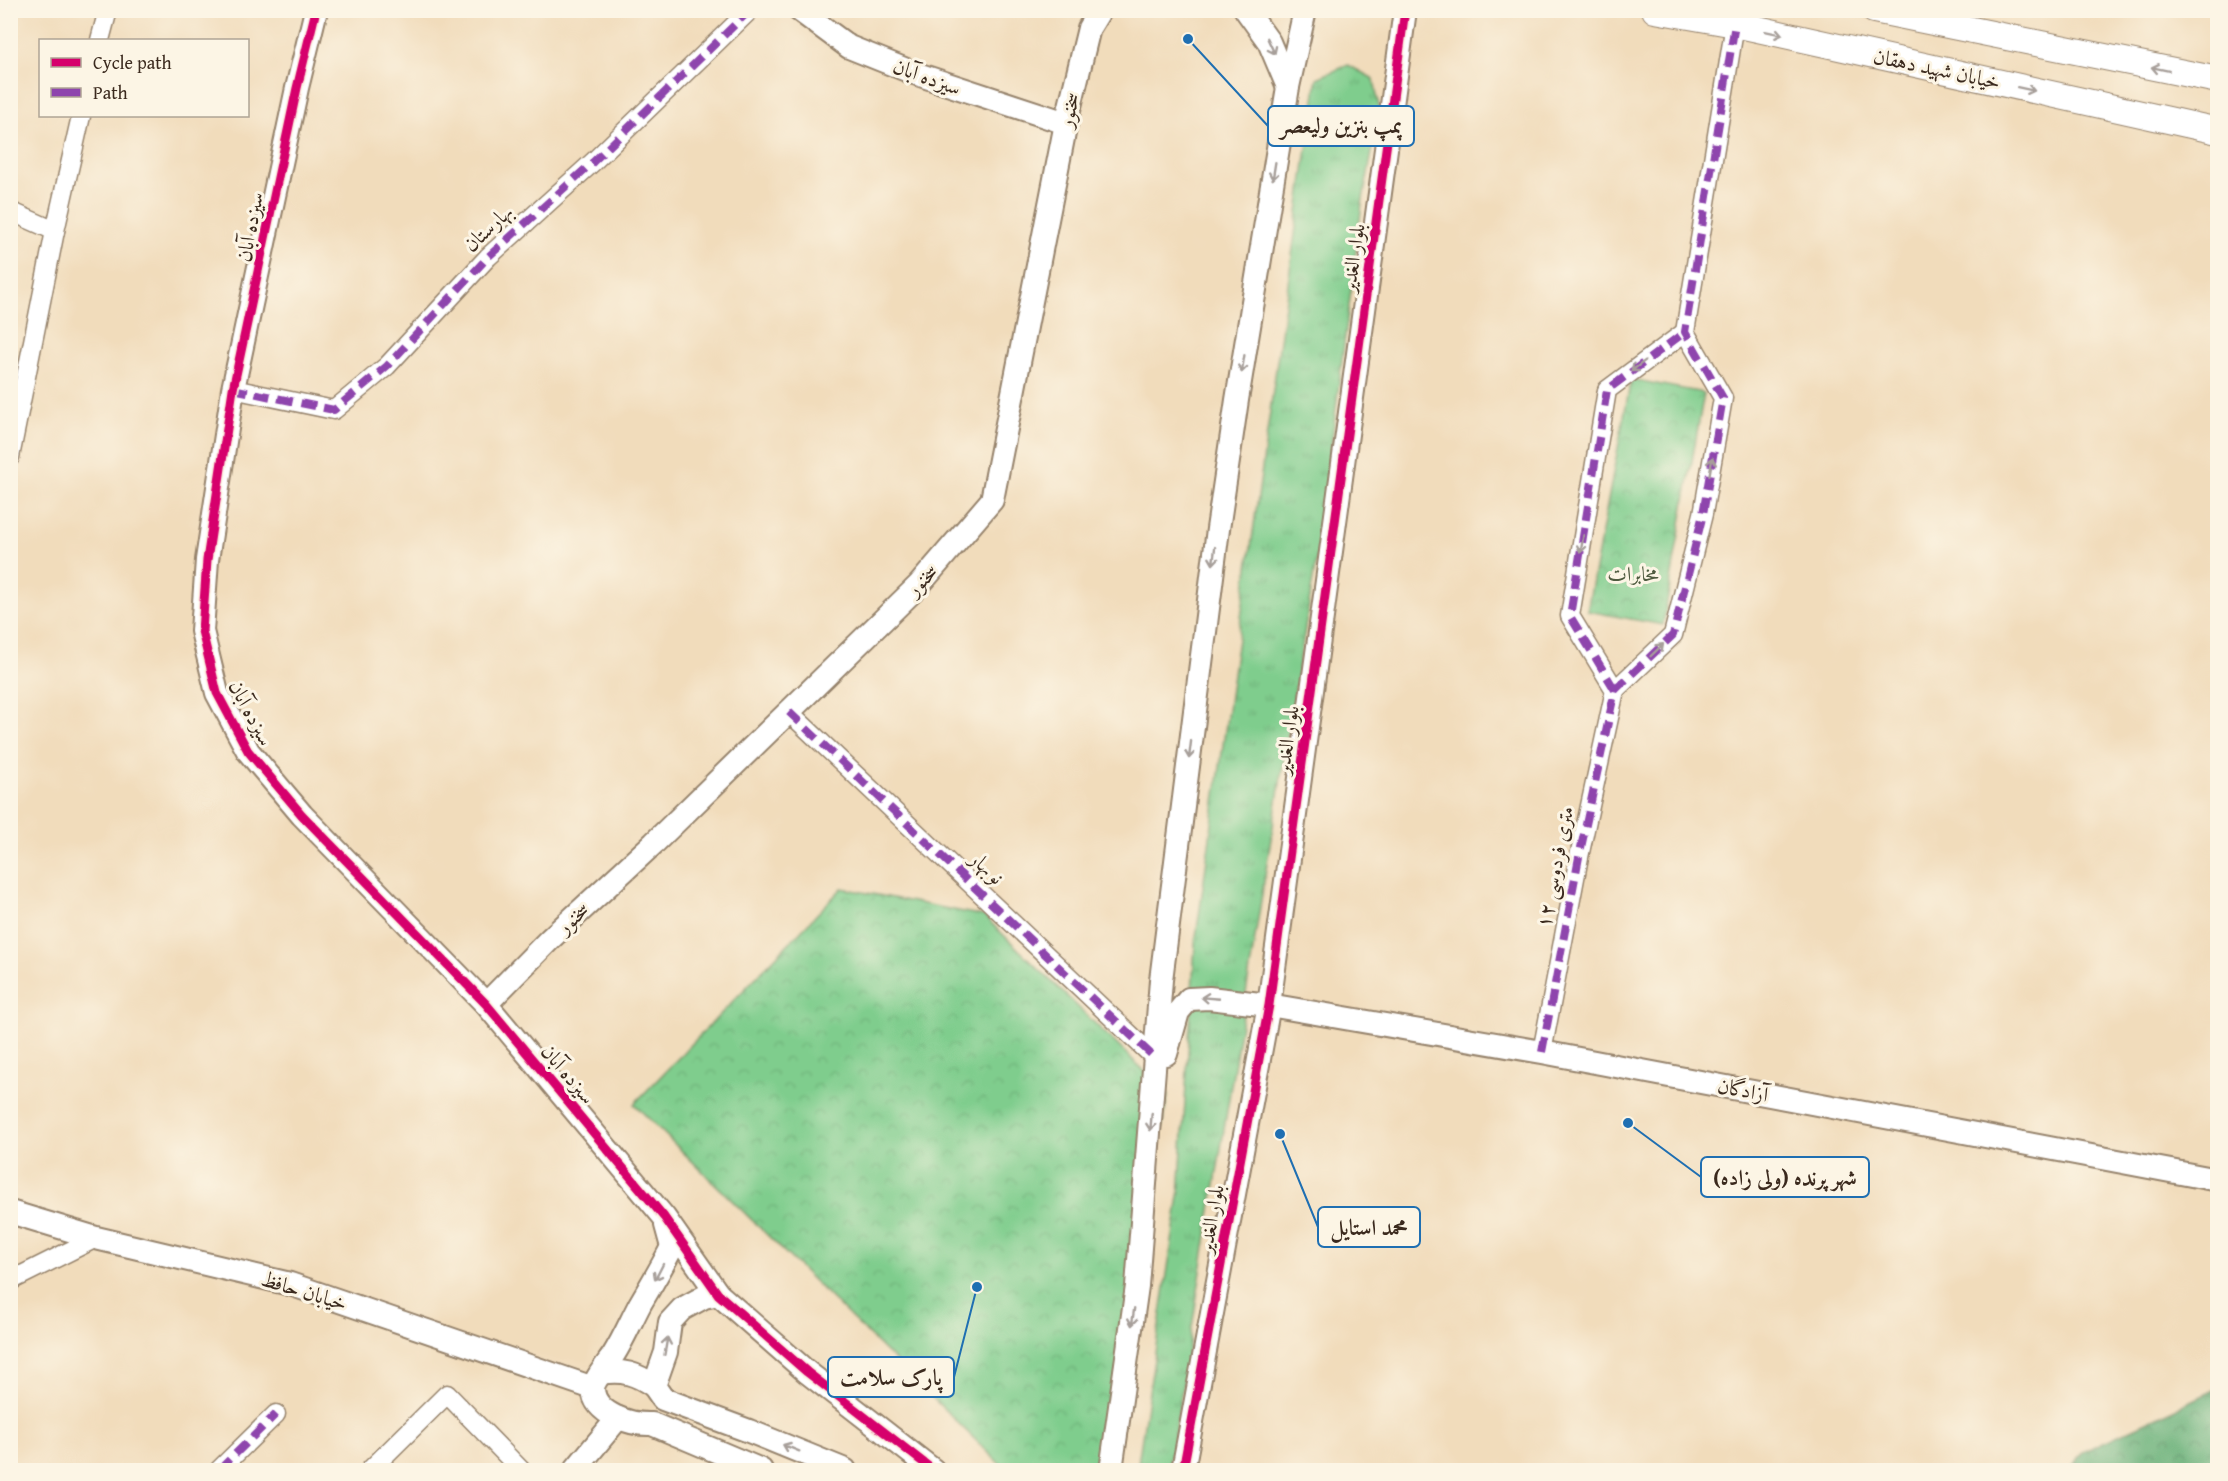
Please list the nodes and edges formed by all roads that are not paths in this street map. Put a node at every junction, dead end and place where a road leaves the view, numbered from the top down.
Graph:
1 (108, 10) edge
2 (316, 10) edge
3 (750, 10) edge
4 (799, 10) edge
5 (1100, 10) edge
6 (1246, 10) edge
7 (1305, 10) edge
8 (1406, 10) edge
9 (1655, 10) edge
10 (1874, 10) edge
11 (1735, 24) junction
12 (100, 39) edge
13 (2217, 80) edge
14 (1288, 87) junction
15 (81, 117) edge
16 (1066, 123) junction
17 (2217, 131) edge
18 (10, 211) edge
19 (55, 231) junction
20 (1685, 332) junction
21 (233, 389) junction
22 (10, 457) edge
23 (1615, 690) junction
24 (789, 712) junction
25 (486, 1005) junction
26 (1269, 1005) junction
27 (1542, 1052) junction
28 (1155, 1058) junction
29 (1154, 1093) junction
30 (2217, 1180) edge
31 (10, 1212) edge
32 (664, 1217) junction
33 (96, 1238) junction
34 (10, 1281) edge
35 (718, 1294) junction
36 (597, 1381) junction
37 (658, 1393) junction
38 (276, 1414) dead end
39 (618, 1418) junction
40 (652, 1424) junction
41 (219, 1470) edge
42 (370, 1470) edge
43 (521, 1470) edge
44 (575, 1470) edge
45 (761, 1470) edge
46 (845, 1470) edge
47 (933, 1470) edge
48 (1111, 1470) edge
49 (1183, 1470) edge

1 - 12 street
2 - 21 street, سیزده آبان
3 - 21 street, بهارستان
4 - 16 street, سیزده آبان
5 - 16 street, سخنور
6 -> 14 street
7 - 14 street
8 - 26 street, بلوار الغدیر
9 - 11 main road, خیابان شهید دهقان
13 -> 10 main road, خیابان شهید دهقان
11 -> 17 main road, خیابان شهید دهقان
11 - 20 street
14 -> 28 street
15 - 19 street
16 - 24 street, سخنور
18 - 19 street
19 - 22 street
23 -> 20 street
20 -> 23 street
21 - 25 street, سیزده آبان
23 - 27 street, ۱۲ متری فردوسی
24 - 25 street, سخنور
24 - 28 street, نوبهار
25 - 32 street, سیزده آبان
26 - 27 street, آزادگان
26 -> 29 street, آزادگان
26 - 49 street, بلوار الغدیر
27 - 30 street, آزادگان
28 - 29 street
29 -> 48 street
31 - 33 street, خیابان حافظ
32 - 35 street, سیزده آبان
32 -> 36 street
33 - 34 street
33 - 36 street, خیابان حافظ
37 -> 35 street
35 - 47 street, سیزده آبان
36 - 37 street
36 - 39 street
37 - 40 street
46 -> 37 street
38 - 41 street
39 - 40 street
39 - 44 street
40 - 45 street
42 - 43 street

